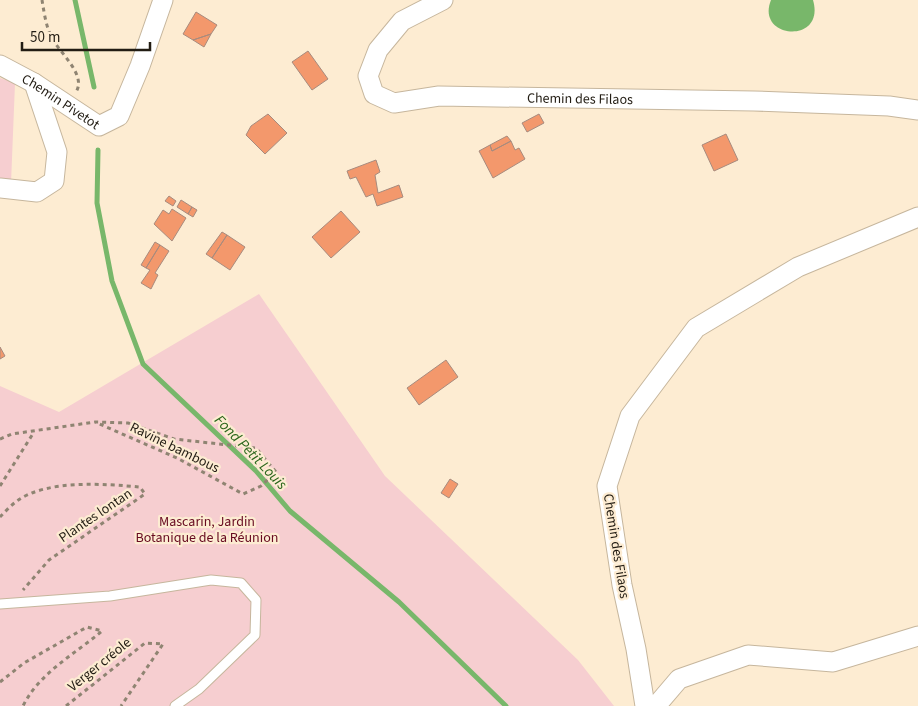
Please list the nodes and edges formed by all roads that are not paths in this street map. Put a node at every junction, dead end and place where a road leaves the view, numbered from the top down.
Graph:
1 (163, 0) edge
2 (443, 0) edge
3 (0, 65) edge
4 (34, 84) junction
5 (918, 110) edge
6 (0, 188) edge
7 (918, 217) edge
8 (0, 604) edge
9 (918, 636) edge
10 (175, 706) edge
11 (645, 706) edge
12 (656, 706) edge

1 - 4 street, Chemin Pivetot
2 - 5 street, Chemin des Filaos
3 - 4 street, Chemin Pivetot
4 - 6 street
7 - 11 street, Chemin des Filaos
8 - 10 lane
9 - 12 street

